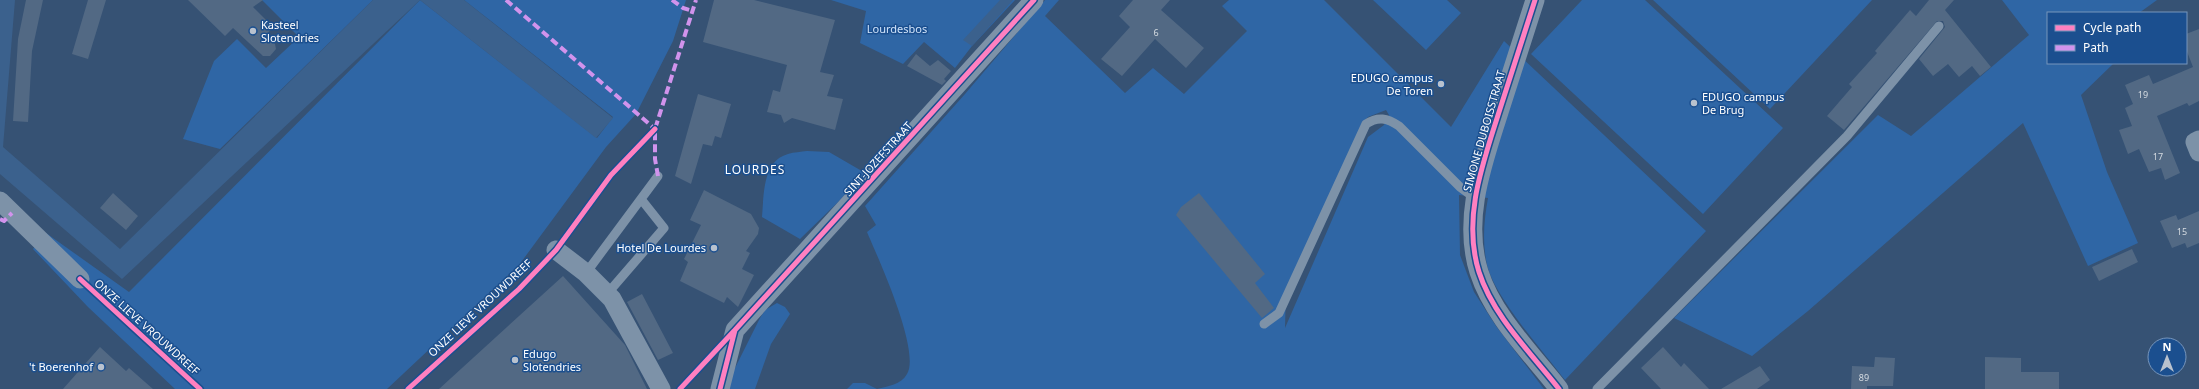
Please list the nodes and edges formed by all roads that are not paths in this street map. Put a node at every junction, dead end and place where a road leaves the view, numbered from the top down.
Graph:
1 (1034, 0) edge
2 (1535, 0) edge
3 (1939, 26) dead end
4 (2199, 140) edge
5 (2199, 152) edge
6 (658, 176) dead end
7 (1475, 198) junction
8 (641, 199) junction
9 (0, 201) edge
10 (556, 250) dead end
11 (586, 273) junction
12 (80, 279) dead end
13 (607, 294) junction
14 (1264, 324) dead end
15 (661, 389) edge
16 (720, 389) edge
17 (1559, 389) edge
18 (1597, 389) edge

1 - 16 street, SINT-JOZEFSTRAAT
2 - 7 street, SIMONE DUBOISSTRAAT
3 - 18 lane
4 - 5 street
6 - 8 lane
7 - 14 lane
7 - 17 street, SIMONE DUBOISSTRAAT
8 - 11 lane
8 - 13 lane
9 - 12 street, ONZE LIEVE VROUWDREEF
10 - 11 street
11 - 13 street
13 - 15 street

